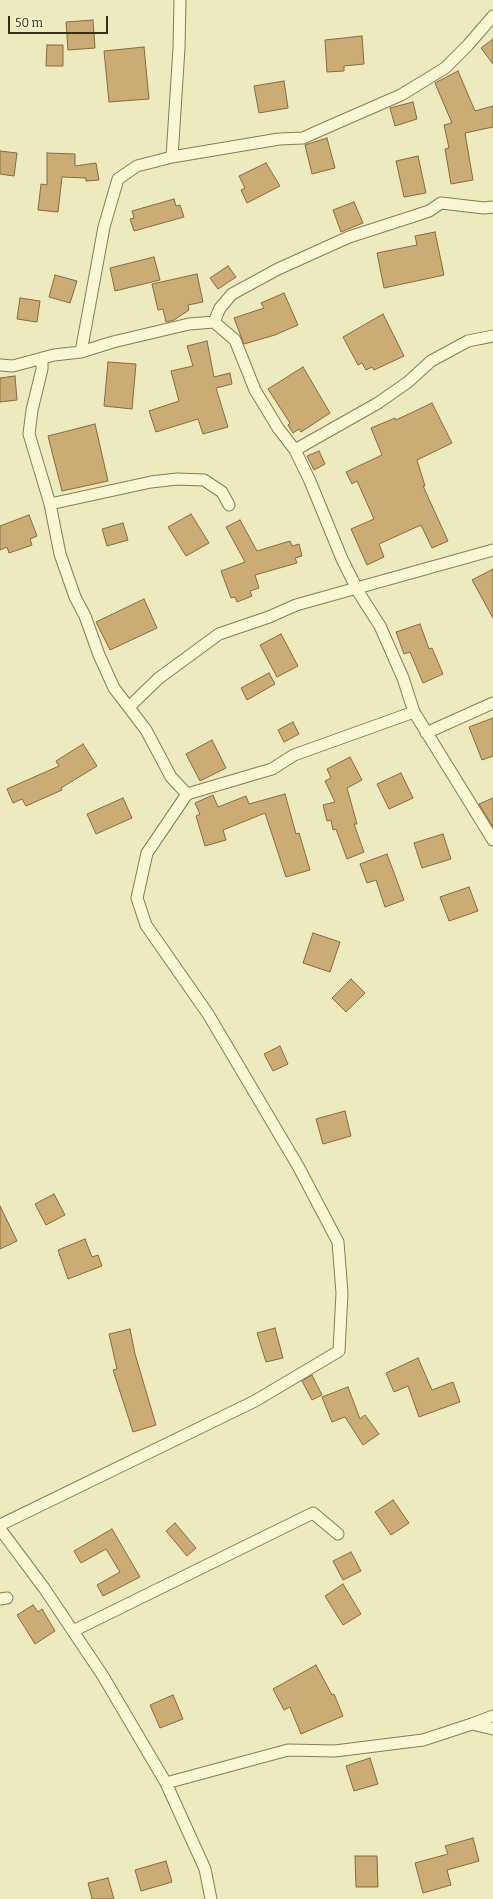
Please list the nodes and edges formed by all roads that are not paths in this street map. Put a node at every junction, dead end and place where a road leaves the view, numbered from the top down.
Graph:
1 (180, 0) edge
2 (493, 16) edge
3 (172, 157) junction
4 (493, 207) edge
5 (214, 322) junction
6 (493, 336) edge
7 (81, 352) junction
8 (42, 358) junction
9 (0, 365) edge
10 (295, 450) junction
11 (50, 504) junction
12 (229, 505) dead end
13 (493, 550) edge
14 (356, 588) junction
15 (493, 703) edge
16 (129, 707) junction
17 (414, 712) junction
18 (426, 733) junction
19 (187, 794) junction
20 (493, 840) edge
21 (0, 1525) edge
22 (0, 1529) edge
23 (338, 1534) dead end
24 (73, 1631) junction
25 (493, 1716) edge
26 (472, 1724) junction
27 (493, 1729) edge
28 (166, 1783) junction
29 (211, 1899) edge

1 - 3 street
2 - 3 street
3 - 7 street
4 - 5 street
5 - 7 street
5 - 10 street
6 - 10 street
7 - 8 street
8 - 9 street
8 - 11 street
10 - 14 street
11 - 12 street
11 - 16 street
13 - 14 street
14 - 16 street
14 - 17 street
15 - 18 street
16 - 19 street
17 - 18 street
17 - 19 street
18 - 20 street
19 - 21 street
22 - 24 street
23 - 24 street
24 - 28 street
25 - 26 street
26 - 27 street
26 - 28 street
28 - 29 street

